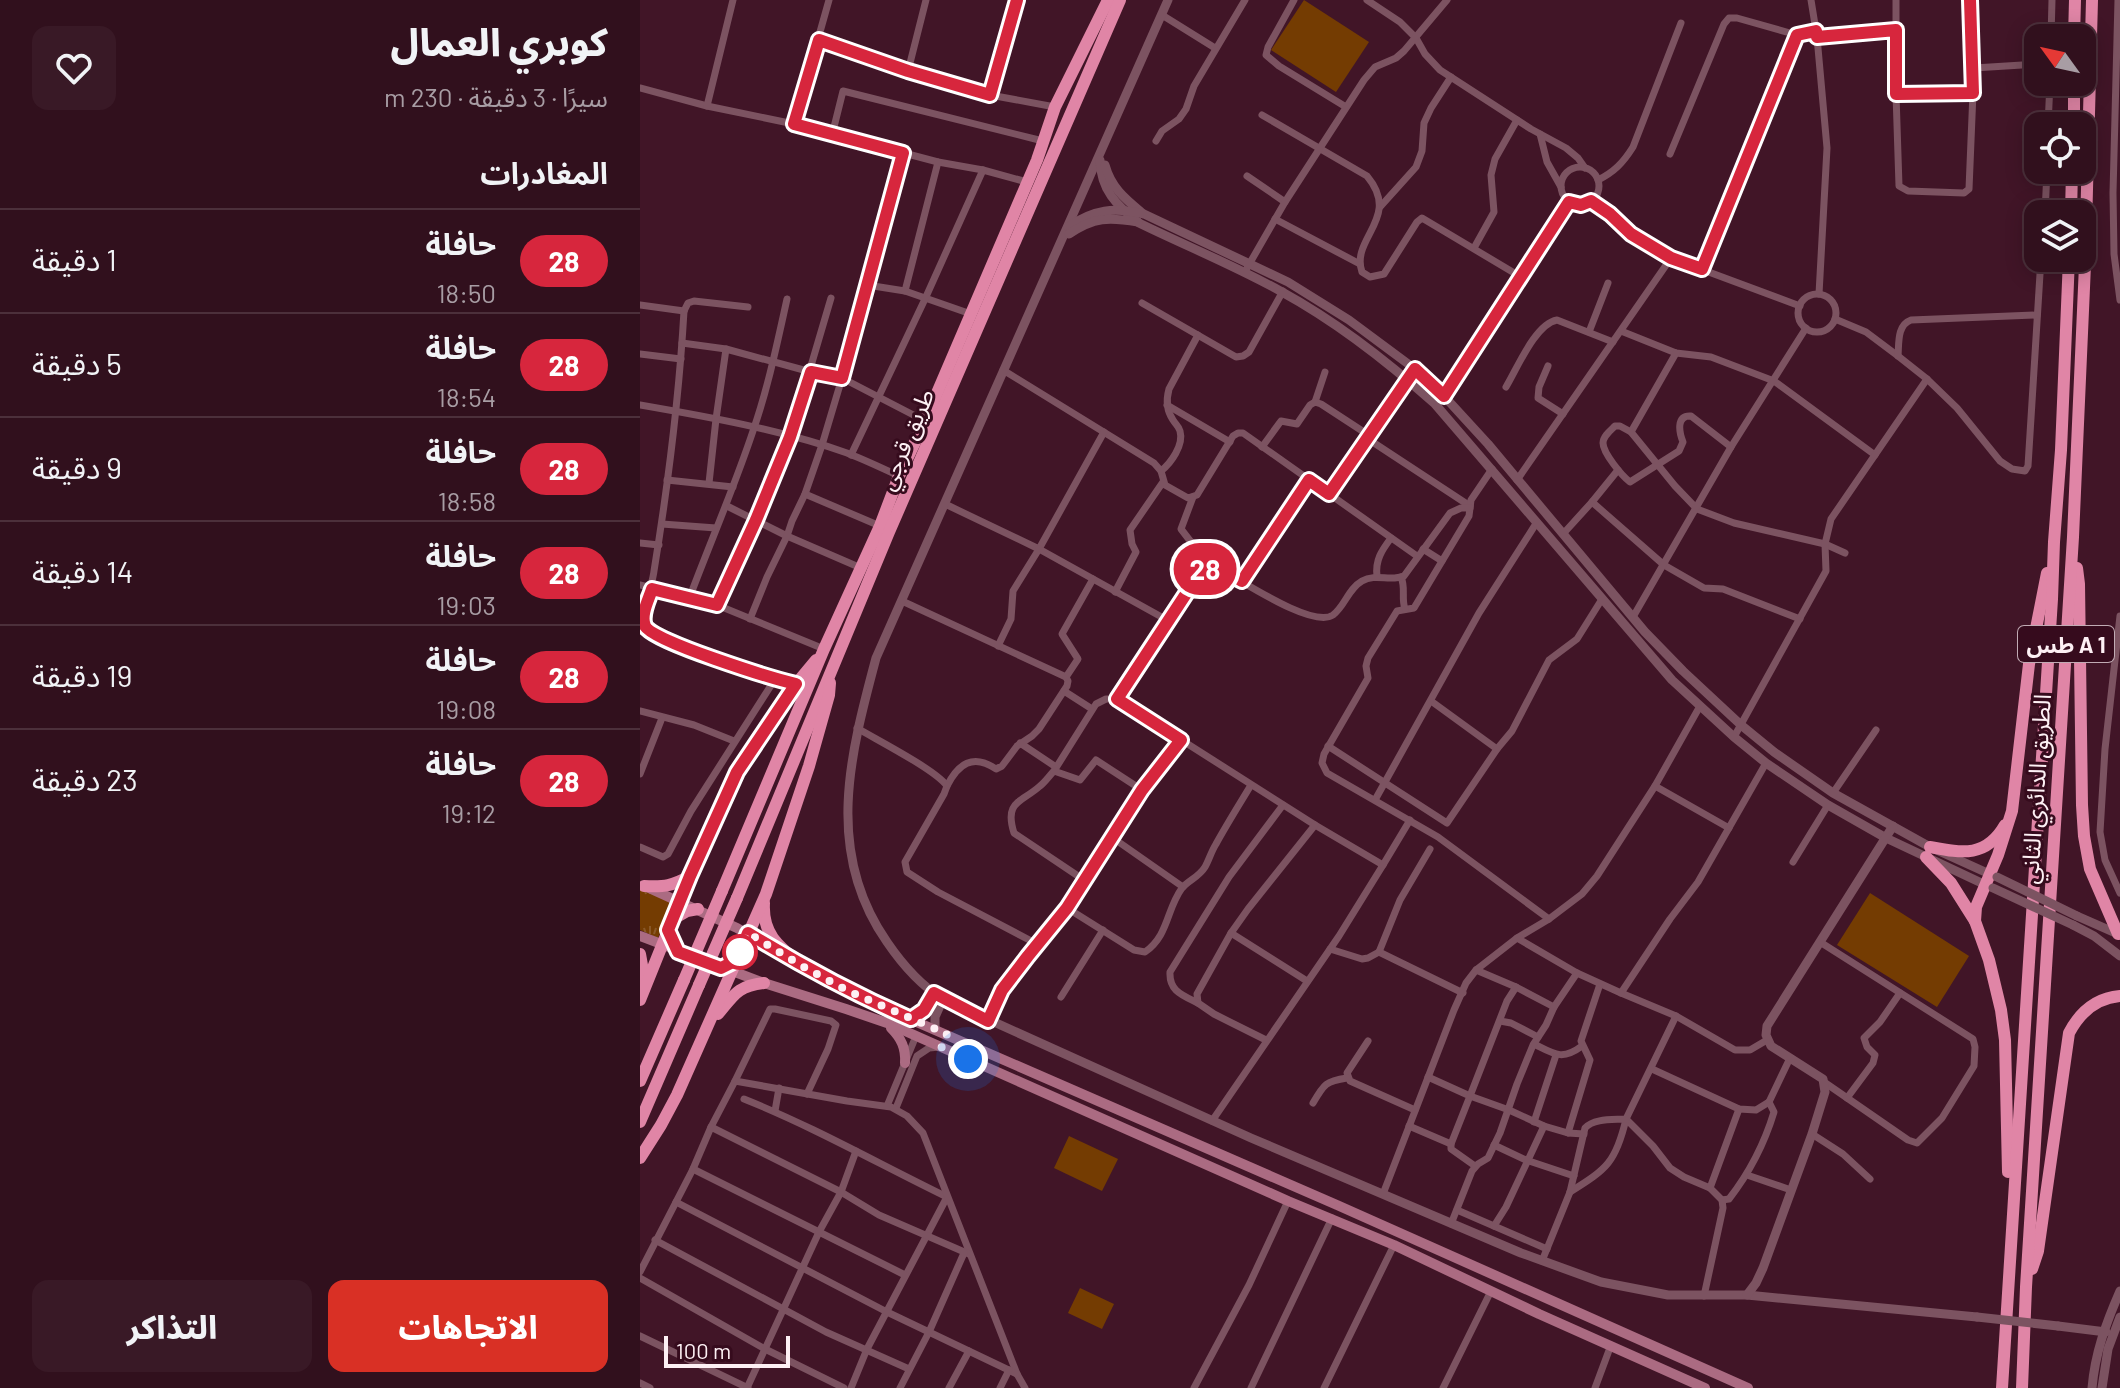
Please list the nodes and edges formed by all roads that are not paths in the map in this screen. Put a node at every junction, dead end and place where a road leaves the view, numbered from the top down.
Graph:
1 (733, 0) edge
2 (829, 0) edge
3 (926, 0) edge
4 (1017, 0) edge
5 (1108, 0) edge
6 (1120, 0) edge
7 (1168, 0) edge
8 (1245, 0) edge
9 (1294, 0) edge
10 (1367, 0) edge
11 (1432, 0) edge
12 (1447, 0) edge
13 (1811, 0) edge
14 (1896, 0) edge
15 (1970, 0) edge
16 (2052, 0) edge
17 (2075, 0) edge
18 (2092, 0) edge
19 (2119, 2) edge
20 (1441, 7) junction
21 (1162, 15) junction
22 (1681, 23) dead end
23 (2051, 24) edge
24 (2074, 24) edge
25 (1896, 30) junction
26 (1816, 34) junction
27 (1797, 35) junction
28 (1416, 38) junction
29 (819, 40) junction
30 (1215, 48) junction
31 (2024, 65) edge
32 (1974, 68) junction
33 (908, 71) junction
34 (1451, 77) junction
35 (640, 88) edge
36 (1973, 93) junction
37 (1896, 94) junction
38 (990, 95) junction
39 (2118, 101) edge
40 (707, 106) junction
41 (1055, 107) junction
42 (1346, 107) junction
43 (1262, 115) dead end
44 (1517, 120) junction
45 (794, 124) junction
46 (1540, 134) junction
47 (832, 135) junction
48 (1043, 141) junction
49 (1156, 141) dead end
50 (1319, 148) junction
51 (903, 153) junction
52 (1101, 153) junction
53 (1670, 154) dead end
54 (938, 162) junction
55 (1585, 168) junction
56 (983, 170) junction
57 (1247, 176) dead end
58 (1598, 180) junction
59 (1027, 182) junction
60 (1561, 187) junction
61 (2116, 193) edge
62 (1591, 201) junction
63 (1285, 202) junction
64 (1569, 202) junction
65 (1380, 207) junction
66 (1121, 209) junction
67 (1141, 218) junction
68 (1275, 219) junction
69 (1068, 228) junction
70 (1063, 239) junction
71 (1474, 248) junction
72 (1671, 258) junction
73 (1250, 263) junction
74 (1358, 263) junction
75 (1702, 269) junction
76 (2040, 272) edge
77 (2068, 272) edge
78 (1244, 273) junction
79 (1521, 277) junction
80 (1288, 282) junction
81 (1608, 283) dead end
82 (867, 285) junction
83 (905, 291) junction
84 (1282, 292) junction
85 (1819, 294) junction
86 (831, 298) dead end
87 (787, 299) dead end
88 (925, 299) junction
89 (2120, 300) edge
90 (1142, 303) dead end
91 (640, 305) edge
92 (1800, 306) junction
93 (748, 307) dead end
94 (684, 311) junction
95 (971, 314) junction
96 (2037, 315) junction
97 (1835, 319) junction
98 (1806, 328) junction
99 (1621, 331) junction
100 (1589, 332) junction
101 (1198, 335) junction
102 (1613, 342) junction
103 (682, 343) junction
104 (726, 349) junction
105 (1676, 353) junction
106 (640, 354) edge
107 (1898, 356) junction
108 (681, 359) junction
109 (773, 362) junction
110 (1548, 366) dead end
111 (1415, 369) junction
112 (1003, 370) junction
113 (811, 372) junction
114 (1325, 372) dead end
115 (842, 378) junction
116 (1927, 379) junction
117 (1408, 380) junction
118 (1774, 381) junction
119 (1506, 387) dead end
120 (1444, 396) junction
121 (878, 398) junction
122 (1315, 402) junction
123 (640, 405) edge
124 (1167, 405) junction
125 (675, 411) junction
126 (1563, 414) junction
127 (716, 419) junction
128 (925, 421) junction
129 (754, 428) junction
130 (1104, 432) junction
131 (1631, 432) junction
132 (790, 437) junction
133 (1369, 437) junction
134 (1230, 442) junction
135 (822, 445) junction
136 (1262, 447) junction
137 (1731, 447) junction
138 (851, 455) junction
139 (1875, 455) junction
140 (1658, 467) junction
141 (1492, 469) junction
142 (1618, 470) junction
143 (1161, 471) junction
144 (899, 476) junction
145 (667, 480) junction
146 (1309, 480) junction
147 (1517, 480) junction
148 (1163, 482) junction
149 (709, 483) junction
150 (733, 487) junction
151 (805, 494) junction
152 (1329, 494) junction
153 (1193, 497) junction
154 (1592, 502) junction
155 (945, 504) junction
156 (727, 506) junction
157 (1470, 507) junction
158 (1697, 509) junction
159 (756, 520) junction
160 (1537, 522) junction
161 (662, 524) junction
162 (880, 526) junction
163 (716, 528) junction
164 (1563, 534) junction
165 (787, 536) junction
166 (2073, 537) junction
167 (1391, 538) junction
168 (2054, 542) junction
169 (640, 543) edge
170 (1825, 544) junction
171 (659, 545) junction
172 (1039, 549) junction
173 (1420, 553) junction
174 (1845, 553) dead end
175 (1442, 561) junction
176 (1664, 565) junction
177 (861, 568) junction
178 (1211, 568) junction
179 (1377, 576) junction
180 (1401, 577) junction
181 (1093, 579) junction
182 (1242, 581) junction
183 (640, 585) edge
184 (652, 589) junction
185 (1115, 592) junction
186 (689, 599) junction
187 (1602, 599) junction
188 (902, 601) junction
189 (717, 605) junction
190 (1405, 609) junction
191 (2120, 616) edge
192 (1633, 617) junction
193 (750, 619) junction
194 (1800, 619) junction
195 (1167, 620) junction
196 (998, 646) junction
197 (822, 653) junction
198 (832, 668) junction
199 (2116, 668) edge
200 (1066, 677) junction
201 (775, 679) junction
202 (796, 684) junction
203 (1064, 691) junction
204 (1117, 699) junction
205 (1431, 701) junction
206 (1700, 706) junction
207 (1092, 709) junction
208 (640, 711) edge
209 (662, 718) junction
210 (1741, 725) junction
211 (857, 728) junction
212 (1876, 730) dead end
213 (1734, 737) junction
214 (1181, 740) junction
215 (734, 741) junction
216 (1020, 743) junction
217 (1328, 746) junction
218 (1497, 749) junction
219 (1766, 763) junction
220 (1055, 769) junction
221 (640, 774) edge
222 (1385, 783) junction
223 (1251, 785) junction
224 (947, 786) junction
225 (1655, 786) junction
226 (1142, 790) junction
227 (1833, 793) junction
228 (1375, 800) junction
229 (1283, 805) junction
230 (1828, 805) junction
231 (2012, 811) junction
232 (1410, 820) junction
233 (1315, 825) junction
234 (1893, 826) junction
235 (1729, 828) junction
236 (1113, 838) junction
237 (1886, 838) junction
238 (640, 847) edge
239 (1430, 849) dead end
240 (1928, 852) junction
241 (1793, 862) dead end
242 (1383, 865) junction
243 (690, 876) junction
244 (1084, 880) junction
245 (1991, 881) junction
246 (642, 885) edge
247 (1183, 887) junction
248 (2120, 893) edge
249 (766, 894) junction
250 (680, 901) junction
251 (1067, 908) junction
252 (698, 909) junction
253 (1549, 919) junction
254 (2075, 920) junction
255 (1975, 921) junction
256 (670, 925) junction
257 (1103, 930) junction
258 (1231, 933) junction
259 (2119, 934) edge
260 (743, 935) junction
261 (640, 936) edge
262 (1517, 938) junction
263 (1820, 942) junction
264 (1037, 944) junction
265 (662, 945) junction
266 (1330, 949) junction
267 (678, 952) junction
268 (1379, 952) junction
269 (640, 954) edge
270 (2120, 956) edge
271 (730, 966) junction
272 (804, 967) junction
273 (1476, 970) junction
274 (1577, 973) junction
275 (1307, 981) junction
276 (764, 983) junction
277 (645, 984) junction
278 (1600, 984) junction
279 (1516, 987) junction
280 (1463, 993) junction
281 (1621, 993) junction
282 (1900, 993) junction
283 (938, 996) junction
284 (2120, 996) edge
285 (1061, 997) dead end
286 (640, 1000) edge
287 (1198, 1003) junction
288 (1554, 1007) junction
289 (1676, 1016) junction
290 (712, 1017) junction
291 (911, 1019) junction
292 (988, 1021) junction
293 (1500, 1021) junction
294 (887, 1023) junction
295 (935, 1029) junction
296 (947, 1034) junction
297 (916, 1036) junction
298 (1266, 1040) junction
299 (1536, 1040) junction
300 (1767, 1040) junction
301 (1368, 1041) dead end
302 (1582, 1046) junction
303 (941, 1047) junction
304 (1556, 1055) junction
305 (1790, 1058) junction
306 (905, 1063) junction
307 (1652, 1069) junction
308 (1428, 1077) junction
309 (1347, 1078) junction
310 (640, 1081) edge
311 (735, 1081) junction
312 (1824, 1082) junction
313 (779, 1088) junction
314 (807, 1094) junction
315 (1470, 1096) junction
316 (1847, 1098) junction
317 (744, 1099) dead end
318 (1769, 1102) junction
319 (1313, 1103) dead end
320 (891, 1107) junction
321 (1739, 1109) junction
322 (1415, 1110) junction
323 (1509, 1110) junction
324 (775, 1111) junction
325 (1626, 1119) junction
326 (1212, 1121) junction
327 (640, 1122) edge
328 (1534, 1122) junction
329 (1409, 1126) junction
330 (1544, 1126) junction
331 (711, 1127) junction
332 (1568, 1133) junction
333 (1584, 1134) junction
334 (1812, 1134) junction
335 (1451, 1144) junction
336 (1494, 1145) junction
337 (856, 1151) junction
338 (640, 1158) edge
339 (1526, 1160) junction
340 (1475, 1166) junction
341 (693, 1169) junction
342 (1747, 1175) junction
343 (1574, 1176) junction
344 (1870, 1179) dead end
345 (1710, 1188) junction
346 (1791, 1190) junction
347 (841, 1192) junction
348 (1570, 1192) junction
349 (1383, 1194) junction
350 (947, 1197) junction
351 (1722, 1200) junction
352 (1288, 1201) junction
353 (676, 1202) junction
354 (1457, 1210) junction
355 (1332, 1218) junction
356 (1451, 1224) junction
357 (1494, 1226) junction
358 (819, 1232) junction
359 (926, 1236) junction
360 (655, 1240) junction
361 (1394, 1245) junction
362 (1547, 1249) junction
363 (967, 1254) junction
364 (2009, 1257) junction
365 (1542, 1261) junction
366 (803, 1267) junction
367 (640, 1275) edge
368 (905, 1275) junction
369 (2026, 1287) junction
370 (1491, 1291) junction
371 (2120, 1291) edge
372 (1747, 1295) junction
373 (1704, 1296) junction
374 (1547, 1298) junction
375 (784, 1309) junction
376 (887, 1312) junction
377 (1539, 1314) junction
378 (2120, 1317) edge
379 (929, 1332) junction
380 (2108, 1333) junction
381 (640, 1336) edge
382 (1611, 1345) junction
383 (765, 1349) junction
384 (867, 1349) junction
385 (969, 1351) junction
386 (909, 1369) junction
387 (1013, 1372) junction
388 (640, 1383) edge
389 (650, 1388) edge
390 (747, 1388) edge
391 (844, 1388) edge
392 (851, 1388) edge
393 (900, 1388) edge
394 (949, 1388) edge
395 (1000, 1388) edge
396 (1025, 1388) edge
397 (1194, 1388) edge
398 (1251, 1388) edge
399 (1324, 1388) edge
400 (1443, 1388) edge
401 (1595, 1388) edge
402 (1705, 1388) edge
403 (1748, 1388) edge
404 (2002, 1388) edge
405 (2022, 1388) edge
406 (2092, 1388) edge
407 (2102, 1388) edge

1 - 40 street
2 - 29 street
3 - 33 street
4 - 38 street
5 - 41 highway, طريق قرجي
6 - 198 highway, طريق قرجي
7 - 21 street
8 - 30 street
9 - 42 street
10 - 28 street
11 - 20 street
12 - 20 street
13 - 26 street
14 - 25 street
15 - 32 street
16 - 23 street
17 - 24 highway
18 - 166 highway, الطريق الدائري الثاني / طس A 1
19 - 39 street
20 - 28 street
21 - 30 street
21 - 52 street
22 - 58 street
25 - 26 street
25 - 37 street
26 - 27 street
26 - 85 street
27 - 53 street
27 - 75 street
28 - 34 street
28 - 42 street
29 - 33 street
29 - 45 street
30 - 49 street
31 - 32 street
32 - 36 street
33 - 38 street
34 - 44 street
34 - 65 street
35 - 40 street
36 - 37 street
36 - 37 street
38 - 41 street
39 - 61 street
40 - 45 street
41 - 48 highway, طريق قرجي
42 - 50 street
43 - 50 street
44 - 46 street
44 - 71 street
45 - 47 street
46 - 55 street
46 - 60 street
47 - 48 street
47 - 51 street
48 - 59 highway, طريق قرجي
50 - 63 street
50 - 65 street
51 - 54 street
51 - 82 street
52 - 66 street
52 - 67 street
52 - 69 street
54 - 56 street
54 - 83 street
55 - 58 street
55 - 60 street
56 - 59 street
56 - 88 street
57 - 63 street
58 - 62 street
59 - 95 highway, طريق قرجي
60 - 64 street
61 - 89 street
62 - 64 street
62 - 72 street
63 - 68 street
64 - 79 street
65 - 74 street
66 - 67 street
66 - 69 street
67 - 70 street
67 - 73 street
67 - 78 street
68 - 73 street
68 - 74 street
69 - 70 street
70 - 112 street
71 - 74 street
71 - 79 street
72 - 75 street
72 - 99 street
73 - 78 street
73 - 80 street
75 - 92 street
76 - 96 street
77 - 168 highway, الطريق الدائري الثاني / طس A 1
78 - 84 street
79 - 120 street
80 - 84 street
80 - 111 street
81 - 100 street
82 - 83 street
82 - 115 street
83 - 88 street
84 - 101 street
84 - 117 street
85 - 92 street
85 - 97 street
86 - 113 street
87 - 109 street
88 - 95 street
88 - 121 street
90 - 101 street
91 - 94 street
92 - 98 street
93 - 94 street
94 - 103 street
95 - 128 highway, طريق قرجي
96 - 107 street
96 - 116 street
97 - 98 street
97 - 107 street
98 - 118 street
99 - 102 street
99 - 105 street
100 - 102 street
100 - 119 street
101 - 124 street
102 - 126 street
103 - 104 street
103 - 108 street
104 - 109 street
104 - 127 street
105 - 118 street
105 - 131 street
106 - 108 street
107 - 116 street
108 - 125 street
109 - 113 street
109 - 129 street
110 - 126 street
111 - 117 street
111 - 120 street
112 - 130 street
112 - 155 street
113 - 115 street
113 - 132 street
114 - 122 street
115 - 121 street
115 - 135 street
116 - 139 street
117 - 133 street
117 - 141 street
118 - 137 street
118 - 139 street
120 - 147 street
121 - 128 street
121 - 138 street
122 - 133 street
122 - 136 street
123 - 125 street
124 - 134 street
124 - 143 street
125 - 127 street
125 - 145 street
126 - 147 street
127 - 129 street
127 - 149 street
128 - 144 highway, طريق قرجي
129 - 132 street
129 - 150 street
130 - 143 street
130 - 172 street
131 - 140 street
131 - 142 street
132 - 135 street
132 - 159 street
133 - 152 street
133 - 157 street
134 - 136 street
134 - 153 street
135 - 138 street
135 - 151 street
136 - 146 street
137 - 140 street
137 - 158 street
138 - 144 street
139 - 170 street
140 - 142 street
140 - 158 street
141 - 157 street
141 - 160 street
142 - 154 street
143 - 148 street
144 - 162 highway, طريق قرجي
145 - 149 street
145 - 161 street
146 - 152 street
146 - 182 street
147 - 164 street
148 - 153 street
148 - 185 street
149 - 150 street
150 - 156 street
151 - 162 street
151 - 165 street
152 - 167 street
153 - 178 street
154 - 164 street
154 - 176 street
155 - 172 street
155 - 188 street
156 - 159 street
156 - 163 street
157 - 173 street
157 - 175 street
158 - 170 street
158 - 176 street
159 - 165 street
159 - 189 street
160 - 187 street
160 - 205 street
161 - 163 street
161 - 171 street
162 - 177 highway, طريق قرجي
163 - 186 street
164 - 192 street
165 - 177 street
165 - 193 street
166 - 259 highway
166 - 369 highway, الطريق الدائري الثاني / طس A 1
167 - 173 street
167 - 179 street
168 - 231 highway
168 - 364 highway, الطريق الدائري الثاني / طس A 1
169 - 171 street
170 - 174 street
170 - 194 street
171 - 184 street
172 - 181 street
172 - 196 street
173 - 175 street
173 - 180 street
175 - 190 street
176 - 192 street
176 - 194 street
177 - 197 highway, طريق قرجي
178 - 182 street
178 - 195 street
179 - 180 street
179 - 182 street
180 - 190 street
181 - 185 street
181 - 200 street
183 - 184 street
184 - 186 street
184 - 201 street
185 - 195 street
186 - 189 street
187 - 206 street
187 - 218 street
188 - 196 street
188 - 211 street
189 - 193 street
190 - 217 street
191 - 199 street
192 - 210 street
193 - 197 street
194 - 210 street
195 - 204 street
196 - 200 street
197 - 202 highway
197 - 310 highway, طريق قرجي, bridge
198 - 249 highway
198 - 327 highway, طريق قرجي, bridge
199 - 248 street
200 - 203 street
201 - 202 street
201 - 215 street
202 - 243 highway
203 - 207 street
203 - 216 street
204 - 207 street
204 - 214 street
205 - 218 street
205 - 222 street
206 - 213 street
206 - 225 street
207 - 220 street
208 - 209 street
209 - 215 street
209 - 221 street
210 - 213 street
210 - 227 street
211 - 224 street
211 - 283 street
212 - 227 street
213 - 219 street
214 - 223 street
214 - 226 street
215 - 238 street
216 - 220 street
216 - 224 street
217 - 222 street
217 - 228 street
218 - 222 street
219 - 230 street
219 - 235 street
220 - 226 street
220 - 244 street
222 - 228 street
223 - 229 street
223 - 247 street
224 - 264 street
225 - 235 street
225 - 253 street
226 - 236 street
227 - 234 street
228 - 232 street
229 - 233 street
229 - 287 street
230 - 237 street
230 - 241 street
231 - 240 highway
231 - 245 highway
232 - 242 street
232 - 253 street
233 - 242 street
233 - 258 street
234 - 237 street
234 - 240 street
235 - 281 street
236 - 244 street
236 - 247 street
237 - 240 street
237 - 263 street
239 - 268 street
240 - 245 street
240 - 255 highway
242 - 266 street
243 - 246 highway
243 - 250 highway
244 - 251 street
245 - 254 street, bridge
245 - 255 highway
246 - 250 main road
247 - 257 street
249 - 260 highway
249 - 272 highway
250 - 252 main road
250 - 256 highway
251 - 257 street
251 - 264 street
252 - 256 highway
252 - 260 main road
253 - 262 street
254 - 259 street
254 - 270 street
255 - 364 highway
256 - 265 highway
256 - 267 highway
257 - 285 street
258 - 275 street
258 - 287 street
260 - 271 highway
260 - 272 main road
261 - 265 main road
262 - 273 street
262 - 274 street
263 - 282 street
263 - 300 street
264 - 292 street
265 - 267 main road
265 - 277 highway
266 - 268 street
266 - 275 street
267 - 271 main road
268 - 280 street
269 - 277 highway
271 - 276 main road
271 - 290 highway
272 - 291 main road
273 - 279 street
273 - 280 street
274 - 278 street
274 - 288 street
275 - 298 street
276 - 290 highway
276 - 294 main road
277 - 286 highway
278 - 281 street
278 - 302 street
279 - 288 street
279 - 293 street
280 - 308 street
281 - 289 street
282 - 316 street
282 - 316 street
283 - 291 street
283 - 292 street
283 - 295 street
284 - 369 highway
287 - 298 street
288 - 299 street
289 - 300 street
289 - 307 street
290 - 338 highway
291 - 295 main road
292 - 326 street
293 - 299 street
293 - 315 street
294 - 297 main road
294 - 306 main road
295 - 296 main road
296 - 303 main road
296 - 374 main road
297 - 303 main road
297 - 306 street
298 - 326 street
299 - 304 street
299 - 323 street
300 - 305 street
301 - 309 street
302 - 304 street
302 - 332 street
303 - 320 street
303 - 352 main road
304 - 328 street
305 - 312 street
305 - 318 street
306 - 320 street
307 - 321 street
307 - 325 street
308 - 315 street
308 - 322 street
309 - 319 street
309 - 322 street
311 - 313 street
311 - 314 street
311 - 331 street
312 - 316 street
312 - 334 street
313 - 314 street
313 - 324 street
314 - 320 street
315 - 323 street
315 - 335 street
317 - 324 street
318 - 321 street
318 - 342 street
320 - 350 street
321 - 345 street
322 - 329 street
323 - 328 street
323 - 336 street
324 - 337 street
325 - 333 street
325 - 345 street
325 - 348 street
326 - 349 street
328 - 330 street
329 - 335 street
329 - 349 street
330 - 332 street
330 - 339 street
331 - 341 street
331 - 347 street
332 - 333 street
333 - 343 street
334 - 344 street
334 - 346 street
335 - 340 street
336 - 339 street
336 - 340 street
337 - 347 street
337 - 350 street
339 - 343 street
339 - 357 street
340 - 354 street
341 - 353 street
341 - 358 street
342 - 346 street
342 - 351 street
343 - 348 street
345 - 351 street
346 - 372 street
347 - 358 street
347 - 359 street
348 - 362 street
349 - 356 street
350 - 359 street
350 - 363 street
351 - 373 street
352 - 355 main road
352 - 397 street
353 - 360 street
353 - 366 street
354 - 356 street
354 - 357 street
355 - 361 main road
355 - 398 street
356 - 365 street
357 - 362 street
358 - 366 street
358 - 368 street
359 - 363 street
359 - 368 street
360 - 367 street
360 - 375 street
361 - 370 main road
361 - 399 street
362 - 365 street
363 - 379 street
363 - 387 street
364 - 404 highway, الطريق الدائري الثاني / طس A 1
365 - 373 street
366 - 375 street
366 - 376 street
367 - 383 street
368 - 376 street
369 - 405 highway, الطريق الدائري الثاني / طس A 1
370 - 377 main road
370 - 400 street
371 - 380 street
372 - 373 street
372 - 380 street, bridge
374 - 377 main road
374 - 403 main road
375 - 383 street
375 - 384 street
376 - 379 street
376 - 384 street
377 - 382 main road
378 - 380 street
379 - 385 street
379 - 386 street
380 - 406 street
380 - 407 street
381 - 390 street
382 - 401 street
382 - 402 main road
383 - 390 street
383 - 391 street
384 - 386 street
384 - 392 street
385 - 387 street
385 - 394 street
386 - 393 street
387 - 395 street
387 - 396 street
388 - 389 street

